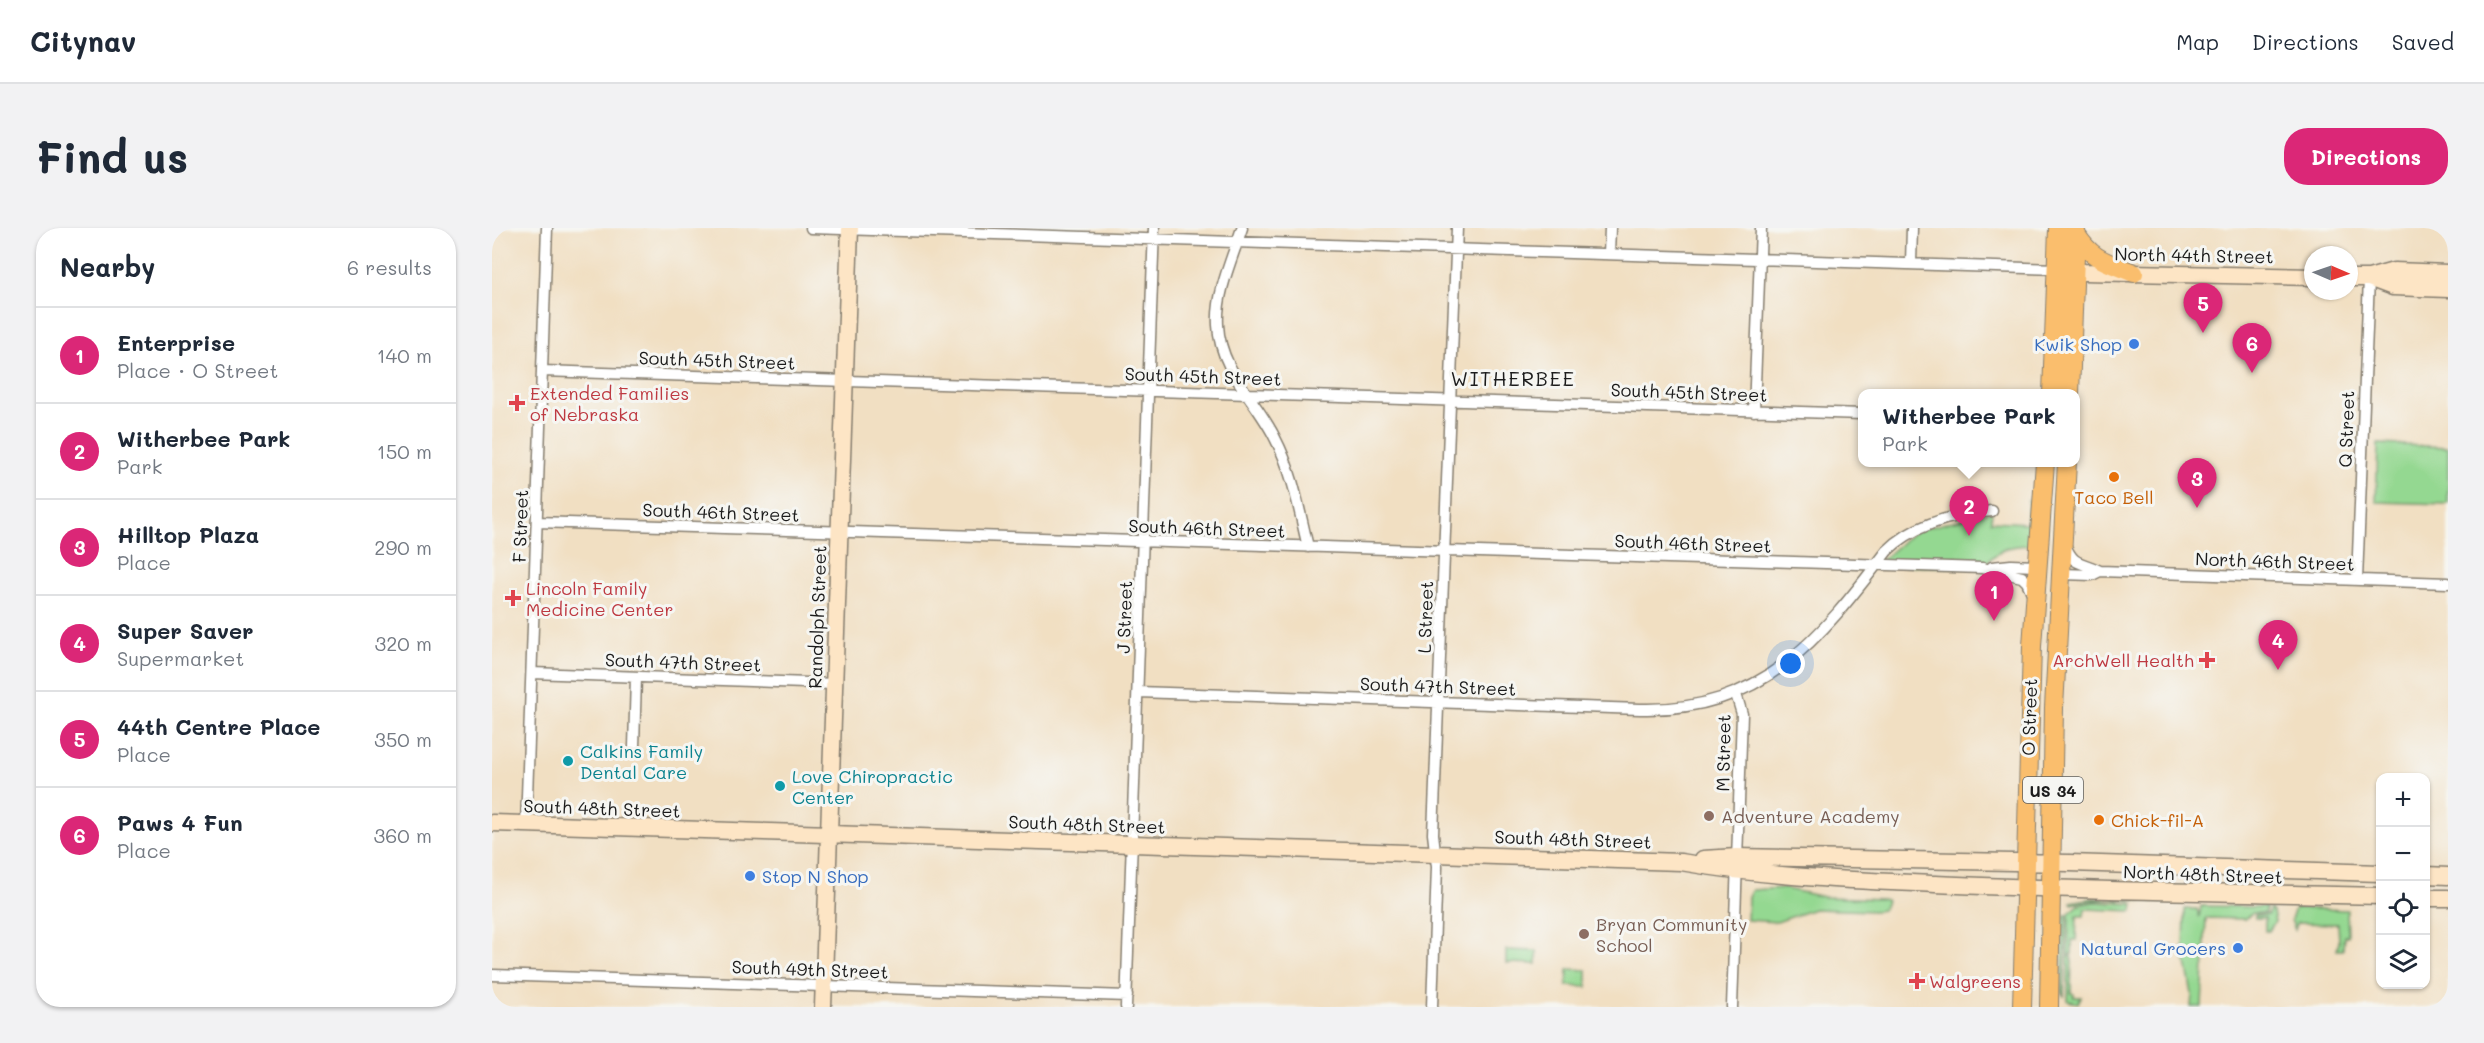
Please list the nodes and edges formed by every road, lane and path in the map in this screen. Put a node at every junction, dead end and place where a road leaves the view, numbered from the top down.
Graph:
1 (547, 228) edge
2 (811, 228) edge
3 (1242, 228) edge
4 (1456, 228) edge
5 (1610, 228) edge
6 (1761, 228) edge
7 (1912, 228) edge
8 (2058, 228) edge
9 (850, 229) edge
10 (2076, 231) edge
11 (1154, 234) edge
12 (1238, 241) junction
13 (1456, 249) junction
14 (1609, 254) junction
15 (1760, 258) junction
16 (1911, 263) junction
17 (2057, 269) junction
18 (2075, 271) junction
19 (2134, 273) junction
20 (2448, 273) edge
21 (2304, 277) edge
22 (2358, 278) edge
23 (2369, 278) junction
24 (2448, 289) edge
25 (542, 371) junction
26 (845, 381) junction
27 (2052, 389) edge
28 (2070, 389) edge
29 (1148, 390) junction
30 (1248, 394) junction
31 (1450, 401) junction
32 (1754, 411) junction
33 (1858, 414) edge
34 (2045, 467) edge
35 (2057, 467) edge
36 (2067, 467) edge
37 (1992, 511) dead end
38 (537, 522) junction
39 (839, 532) junction
40 (1143, 542) junction
41 (2064, 542) junction
42 (1308, 547) junction
43 (1444, 552) junction
44 (1876, 565) junction
45 (2037, 566) junction
46 (1982, 568) junction
47 (2100, 571) junction
48 (2062, 574) junction
49 (2357, 580) junction
50 (2448, 583) edge
51 (2035, 601) junction
52 (2056, 667) junction
53 (532, 673) junction
54 (636, 677) junction
55 (834, 684) junction
56 (1138, 692) junction
57 (1736, 694) junction
58 (1438, 702) junction
59 (634, 747) dead end
60 (492, 824) edge
61 (526, 825) junction
62 (829, 834) junction
63 (1132, 845) junction
64 (1436, 854) junction
65 (2025, 862) junction
66 (2052, 863) junction
67 (1737, 864) junction
68 (2376, 873) edge
69 (2430, 875) edge
70 (2448, 876) edge
71 (2024, 888) junction
72 (2052, 889) junction
73 (2376, 896) edge
74 (2430, 898) edge
75 (2448, 898) edge
76 (492, 975) edge
77 (823, 986) junction
78 (1126, 1001) edge
79 (823, 1007) edge
80 (1432, 1007) edge
81 (1732, 1007) edge
82 (2022, 1007) edge
83 (2049, 1007) edge

1 - 25 street, F Street
2 - 9 street
3 - 12 street
4 - 13 street, L Street
5 - 14 street
6 - 15 street
7 - 16 street
8 - 17 main road
9 - 11 street
9 - 26 main road, Randolph Street
10 - 18 main road
10 - 19 main road
11 - 12 street
11 - 29 street, J Street
12 - 13 street
12 - 30 street
13 - 14 street
13 - 31 street, L Street
14 - 15 street
15 - 16 street
15 - 32 street
16 - 17 street
17 - 18 main road, North 44th Street
17 - 27 main road
18 - 19 main road, North 44th Street
18 - 28 main road
19 - 21 main road, North 44th Street
20 - 23 main road
22 - 23 main road
23 - 24 main road
23 - 49 street, Q Street
25 - 26 street, South 45th Street
25 - 38 street, F Street
26 - 29 street, South 45th Street
26 - 39 main road, Randolph Street
29 - 30 street, South 45th Street
29 - 40 street, J Street
30 - 31 street, South 45th Street
30 - 42 street
31 - 32 street, South 45th Street
31 - 43 street, L Street
32 - 33 street, South 45th Street
34 - 45 main road, O Street / US 34
35 - 48 main road
36 - 41 main road, O Street / US 34
37 - 44 street
38 - 39 street, South 46th Street
38 - 53 street, F Street
39 - 40 street, South 46th Street
39 - 55 main road, Randolph Street
40 - 42 street, South 46th Street
40 - 56 street, J Street
41 - 47 street, North 46th Street
41 - 48 main road, O Street / US 34
42 - 43 street, South 46th Street
43 - 44 street, South 46th Street
43 - 58 street, L Street
44 - 46 street, South 46th Street
44 - 57 street, M Street
45 - 46 street, South 46th Street
45 - 51 main road, O Street / US 34
45 - 52 main road
46 - 51 street, South 46th Street
47 - 48 street, North 46th Street
47 - 49 street, North 46th Street
48 - 52 main road, O Street / US 34
49 - 50 street, North 46th Street
51 - 65 main road, O Street / US 34
52 - 66 main road, O Street / US 34
53 - 54 street, South 47th Street
53 - 61 street, F Street
54 - 55 street, South 47th Street
54 - 59 street
55 - 62 main road, Randolph Street
56 - 58 street, South 47th Street
56 - 63 street, J Street
57 - 58 street, South 47th Street
57 - 67 street, M Street
58 - 64 street, L Street
60 - 61 main road, South 48th Street
61 - 62 main road, South 48th Street
62 - 63 main road, South 48th Street
62 - 77 main road, Randolph Street
63 - 64 main road, South 48th Street
63 - 78 street, J Street
64 - 67 main road, South 48th Street
64 - 80 street, L Street
65 - 66 main road, South 48th Street
65 - 67 main road, South 48th Street
65 - 71 main road, O Street / US 34
66 - 68 main road, North 48th Street
66 - 72 main road, O Street / US 34
67 - 71 main road, South 48th Street
67 - 81 street, M Street
69 - 70 main road
71 - 72 main road, North 48th Street
71 - 82 main road, O Street / US 34
72 - 73 main road, North 48th Street
72 - 83 main road, O Street / US 34
74 - 75 main road
76 - 77 street, South 49th Street
77 - 78 street, South 49th Street
77 - 79 main road, Randolph Street

